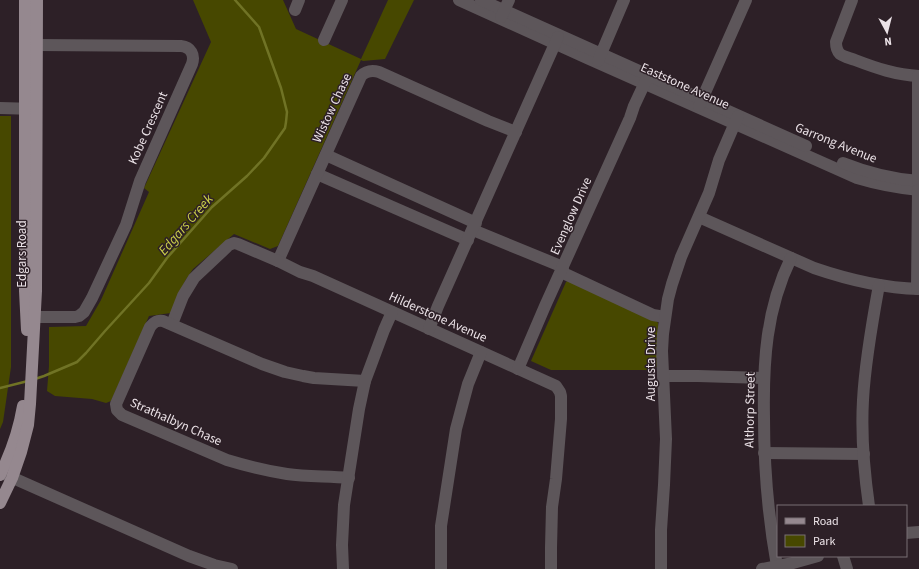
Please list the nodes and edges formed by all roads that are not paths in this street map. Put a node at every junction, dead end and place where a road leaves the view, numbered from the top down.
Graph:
1 (25, 0) edge
2 (37, 0) edge
3 (342, 0) edge
4 (459, 0) edge
5 (481, 0) edge
6 (624, 0) edge
7 (746, 0) edge
8 (852, 0) edge
9 (505, 10) edge
10 (324, 40) dead end
11 (557, 40) junction
12 (37, 45) junction
13 (600, 58) junction
14 (919, 76) edge
15 (647, 79) junction
16 (701, 103) junction
17 (4, 108) edge
18 (31, 109) junction
19 (736, 119) junction
20 (768, 129) joint
21 (516, 132) junction
22 (326, 156) junction
23 (317, 174) junction
24 (918, 185) edge
25 (699, 217) junction
26 (472, 231) junction
27 (791, 258) junction
28 (278, 261) junction
29 (562, 270) junction
30 (878, 285) junction
31 (918, 289) edge
32 (392, 312) junction
33 (35, 317) junction
34 (665, 317) junction
35 (172, 324) junction
36 (429, 329) junction
37 (481, 352) junction
38 (30, 357) junction
39 (518, 369) junction
40 (663, 376) junction
41 (764, 378) junction
42 (366, 381) junction
43 (26, 406) junction
44 (764, 453) junction
45 (864, 454) junction
46 (1, 474) edge
47 (12, 478) junction
48 (349, 478) junction
49 (0, 503) edge
50 (869, 505) edge
51 (919, 532) edge
52 (907, 533) edge
53 (814, 557) edge
54 (843, 557) edge
55 (777, 566) junction
56 (232, 569) edge
57 (343, 569) edge
58 (441, 569) edge
59 (552, 569) edge
60 (661, 569) edge
61 (762, 569) edge
62 (847, 569) edge

1 - 18 main road, Edgars Road
2 - 12 main road, Edgars Road
3 - 10 street
4 - 9 street, Eaststone Avenue
5 - 9 street, Eaststone Avenue
6 - 13 street
7 - 16 street
8 - 14 street
9 - 11 street, Eaststone Avenue
11 - 13 street, Eaststone Avenue
11 - 21 street
12 - 18 main road, Edgars Road
12 - 33 street, Kobe Crescent
13 - 15 street, Eaststone Avenue
14 - 24 street
15 - 16 street, Eaststone Avenue
15 - 29 street, Evenglow Drive
16 - 19 street, Eaststone Avenue
17 - 18 street
18 - 33 main road, Edgars Road
18 - 38 main road, Edgars Road
19 - 20 street, Eaststone Avenue
19 - 24 street, Eaststone Avenue
19 - 25 street, Augusta Drive
20 - 24 street, Garrong Avenue
21 - 22 street, Wistow Chase
21 - 26 street
22 - 23 street, Wistow Chase
22 - 26 street
23 - 26 street
23 - 28 street, Wistow Chase
24 - 31 street
25 - 27 street
25 - 34 street, Augusta Drive
26 - 29 street
26 - 36 street
27 - 30 street
27 - 41 street, Althorp Street
28 - 32 street, Hilderstone Avenue
28 - 35 street, Hilderstone Avenue
29 - 34 street
29 - 39 street, Evenglow Drive
30 - 31 street
30 - 45 street
32 - 36 street, Hilderstone Avenue
32 - 42 street
33 - 38 main road, Edgars Road
34 - 40 street, Augusta Drive
35 - 42 street, Strathalbyn Chase
35 - 48 street, Strathalbyn Chase
36 - 37 street, Hilderstone Avenue
37 - 39 street, Hilderstone Avenue
37 - 58 street
38 - 43 main road, Edgars Road
39 - 59 street, Hilderstone Avenue
40 - 41 street
40 - 60 street, Augusta Drive
41 - 44 street, Althorp Street
42 - 48 street
43 - 46 main road, Edgars Road
43 - 47 main road, Edgars Road
44 - 45 street
44 - 55 street, Althorp Street
45 - 50 street
46 - 47 street
47 - 49 main road, Edgars Road
47 - 56 street
48 - 57 street
51 - 52 street
53 - 55 street
54 - 62 street
55 - 61 street

